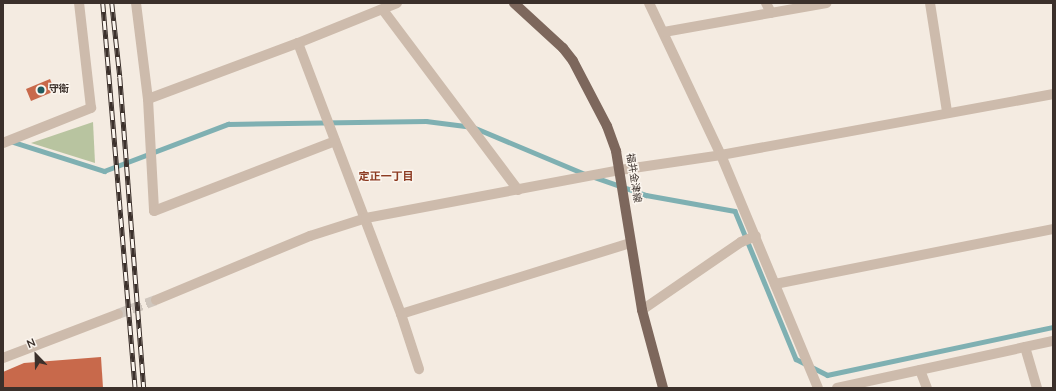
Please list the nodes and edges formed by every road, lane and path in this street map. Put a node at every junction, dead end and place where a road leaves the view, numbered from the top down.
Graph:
1 (79, 3) edge
2 (136, 3) edge
3 (397, 3) edge
4 (514, 3) edge
5 (649, 3) edge
6 (766, 3) edge
7 (826, 3) edge
8 (930, 3) edge
9 (384, 10) junction
10 (771, 13) junction
11 (664, 32) junction
12 (298, 43) junction
13 (1053, 94) edge
14 (148, 99) junction
15 (947, 112) junction
16 (335, 141) junction
17 (3, 143) edge
18 (721, 155) junction
19 (620, 170) junction
20 (518, 190) junction
21 (366, 218) junction
22 (1053, 229) edge
23 (756, 236) junction
24 (630, 243) junction
25 (775, 284) junction
26 (156, 300) tunnel mouth
27 (642, 310) junction
28 (118, 314) tunnel mouth
29 (401, 314) junction
30 (1053, 341) edge
31 (1025, 347) junction
32 (3, 358) edge
33 (419, 369) dead end
34 (920, 370) junction
35 (663, 388) edge
36 (818, 388) edge
37 (837, 388) edge
38 (927, 388) edge
39 (1037, 388) edge

1 - 17 street
2 - 14 street
3 - 9 street
4 - 19 main road, 福井金津線
5 - 11 street
6 - 10 street
7 - 10 street
8 - 15 street
9 - 12 street
9 - 20 street
10 - 11 street
11 - 18 street
12 - 14 street
12 - 16 street
13 - 15 street
14 - 16 street
15 - 18 street
16 - 21 street
18 - 19 street
18 - 23 street
19 - 20 street
19 - 24 main road, 福井金津線
20 - 21 street
21 - 26 street
21 - 29 street
22 - 25 street
23 - 25 street
23 - 27 street
24 - 27 main road, 福井金津線
24 - 29 street
25 - 36 street
27 - 35 main road, 福井金津線
28 - 32 street
29 - 33 street
30 - 31 street
31 - 34 street
31 - 39 street
34 - 37 street
34 - 38 street

